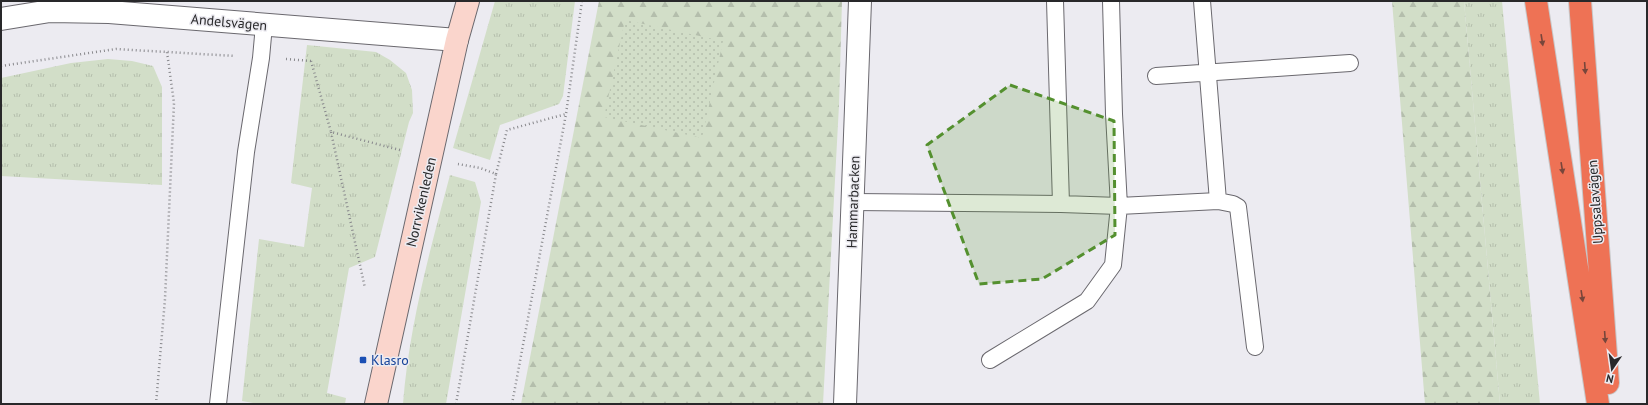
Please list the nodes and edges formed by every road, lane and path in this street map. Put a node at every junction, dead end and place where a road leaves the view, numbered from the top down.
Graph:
1 (468, 1) edge
2 (582, 1) edge
3 (860, 1) edge
4 (1055, 1) edge
5 (1111, 1) edge
6 (1202, 1) edge
7 (1536, 1) edge
8 (1580, 1) edge
9 (110, 7) edge
10 (1, 18) edge
11 (264, 25) junction
12 (457, 40) junction
13 (167, 52) junction
14 (261, 58) junction
15 (1350, 63) dead end
16 (1, 66) edge
17 (1208, 71) junction
18 (1156, 76) dead end
19 (566, 114) junction
20 (331, 132) junction
21 (400, 150) dead end
22 (454, 163) dead end
23 (496, 174) junction
24 (1218, 201) junction
25 (853, 202) junction
26 (1061, 204) junction
27 (1119, 206) junction
28 (365, 288) dead end
29 (1255, 347) dead end
30 (990, 360) dead end
31 (156, 404) edge
32 (218, 404) edge
33 (376, 404) edge
34 (456, 404) edge
35 (512, 404) edge
36 (845, 404) edge
37 (1598, 404) edge
38 (1610, 404) edge

1 - 12 main road, Norrvikenleden
2 - 19 path
3 - 25 street, Hammarbacken
4 - 26 lane
5 - 27 lane
6 - 17 lane
7 -> 37 highway
8 -> 38 highway, Uppsalavägen
9 - 10 street, Andelsvägen
9 - 11 street, Andelsvägen
11 - 12 street, Andelsvägen
11 - 14 lane
12 - 33 main road, Norrvikenleden
13 - 14 path
13 - 16 path
13 - 31 path
14 - 20 path
14 - 32 lane
15 - 17 lane
17 - 18 lane
17 - 24 lane
19 - 23 path
19 - 35 path
20 - 21 path
20 - 28 path
22 - 23 path
23 - 34 path
24 - 27 lane
24 - 29 lane
25 - 26 lane
25 - 36 street, Hammarbacken
26 - 27 lane
27 - 30 lane

